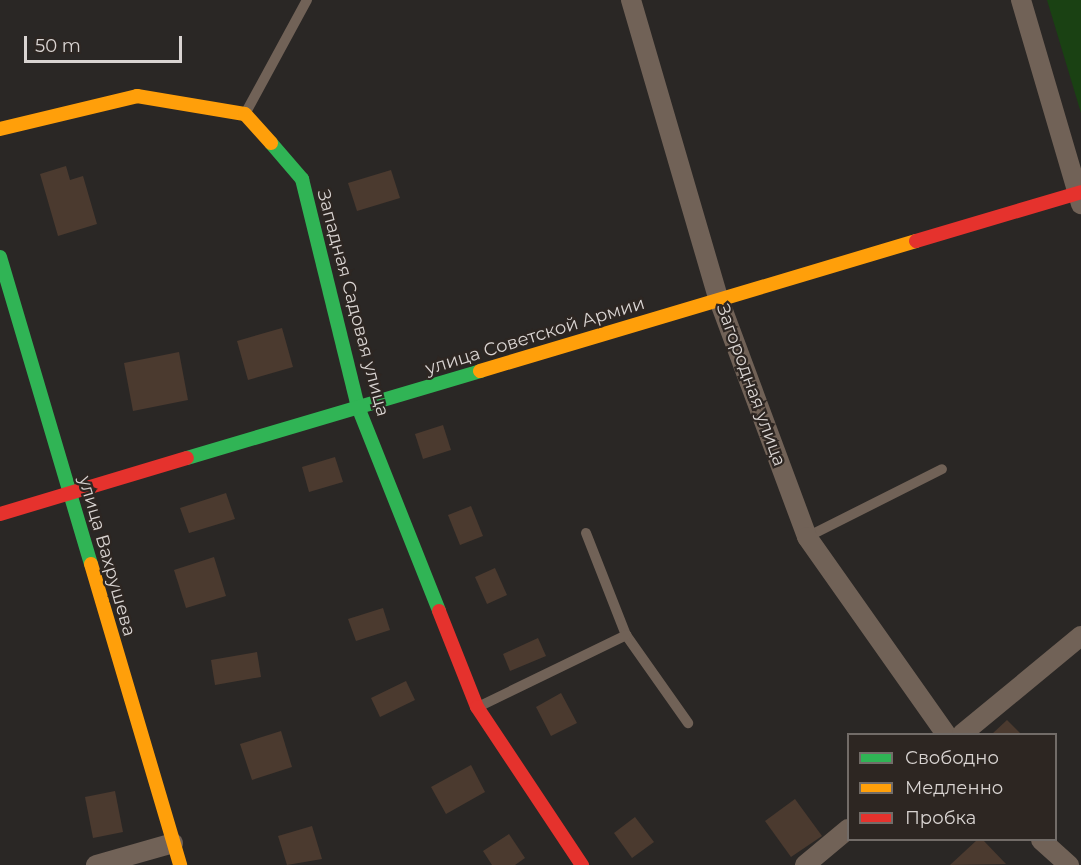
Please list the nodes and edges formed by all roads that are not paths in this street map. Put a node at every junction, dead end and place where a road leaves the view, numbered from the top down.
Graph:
1 (307, 0) edge
2 (631, 0) edge
3 (1021, 0) edge
4 (245, 114) junction
5 (0, 129) edge
6 (1080, 196) edge
7 (0, 257) edge
8 (719, 300) junction
9 (358, 407) junction
10 (942, 469) dead end
11 (70, 493) junction
12 (0, 514) edge
13 (586, 533) dead end
14 (807, 537) junction
15 (626, 635) junction
16 (1081, 636) edge
17 (477, 707) junction
18 (688, 723) dead end
19 (945, 733) edge
20 (964, 733) edge
21 (847, 831) edge
22 (1042, 841) edge
23 (173, 843) junction
24 (96, 865) edge
25 (180, 865) edge
26 (582, 865) edge
27 (805, 865) edge
28 (1069, 865) edge

1 - 4 lane
2 - 8 street, Загородная улица
3 - 6 street
4 - 5 street
4 - 9 street, Западная Садовая улица
6 - 8 street, улица Советской Армии
7 - 11 street, улица Вахрушева
8 - 9 street, улица Советской Армии
8 - 14 street, Загородная улица
9 - 11 street, улица Советской Армии
9 - 17 street, Западная Садовая улица
10 - 14 lane
11 - 12 street, улица Советской Армии
11 - 23 street, улица Вахрушева
13 - 15 lane
14 - 19 street, Загородная улица
15 - 17 lane
15 - 18 lane
16 - 20 street
17 - 26 street, Западная Садовая улица
21 - 27 street
22 - 28 street
23 - 24 street
23 - 25 street, улица Вахрушева

